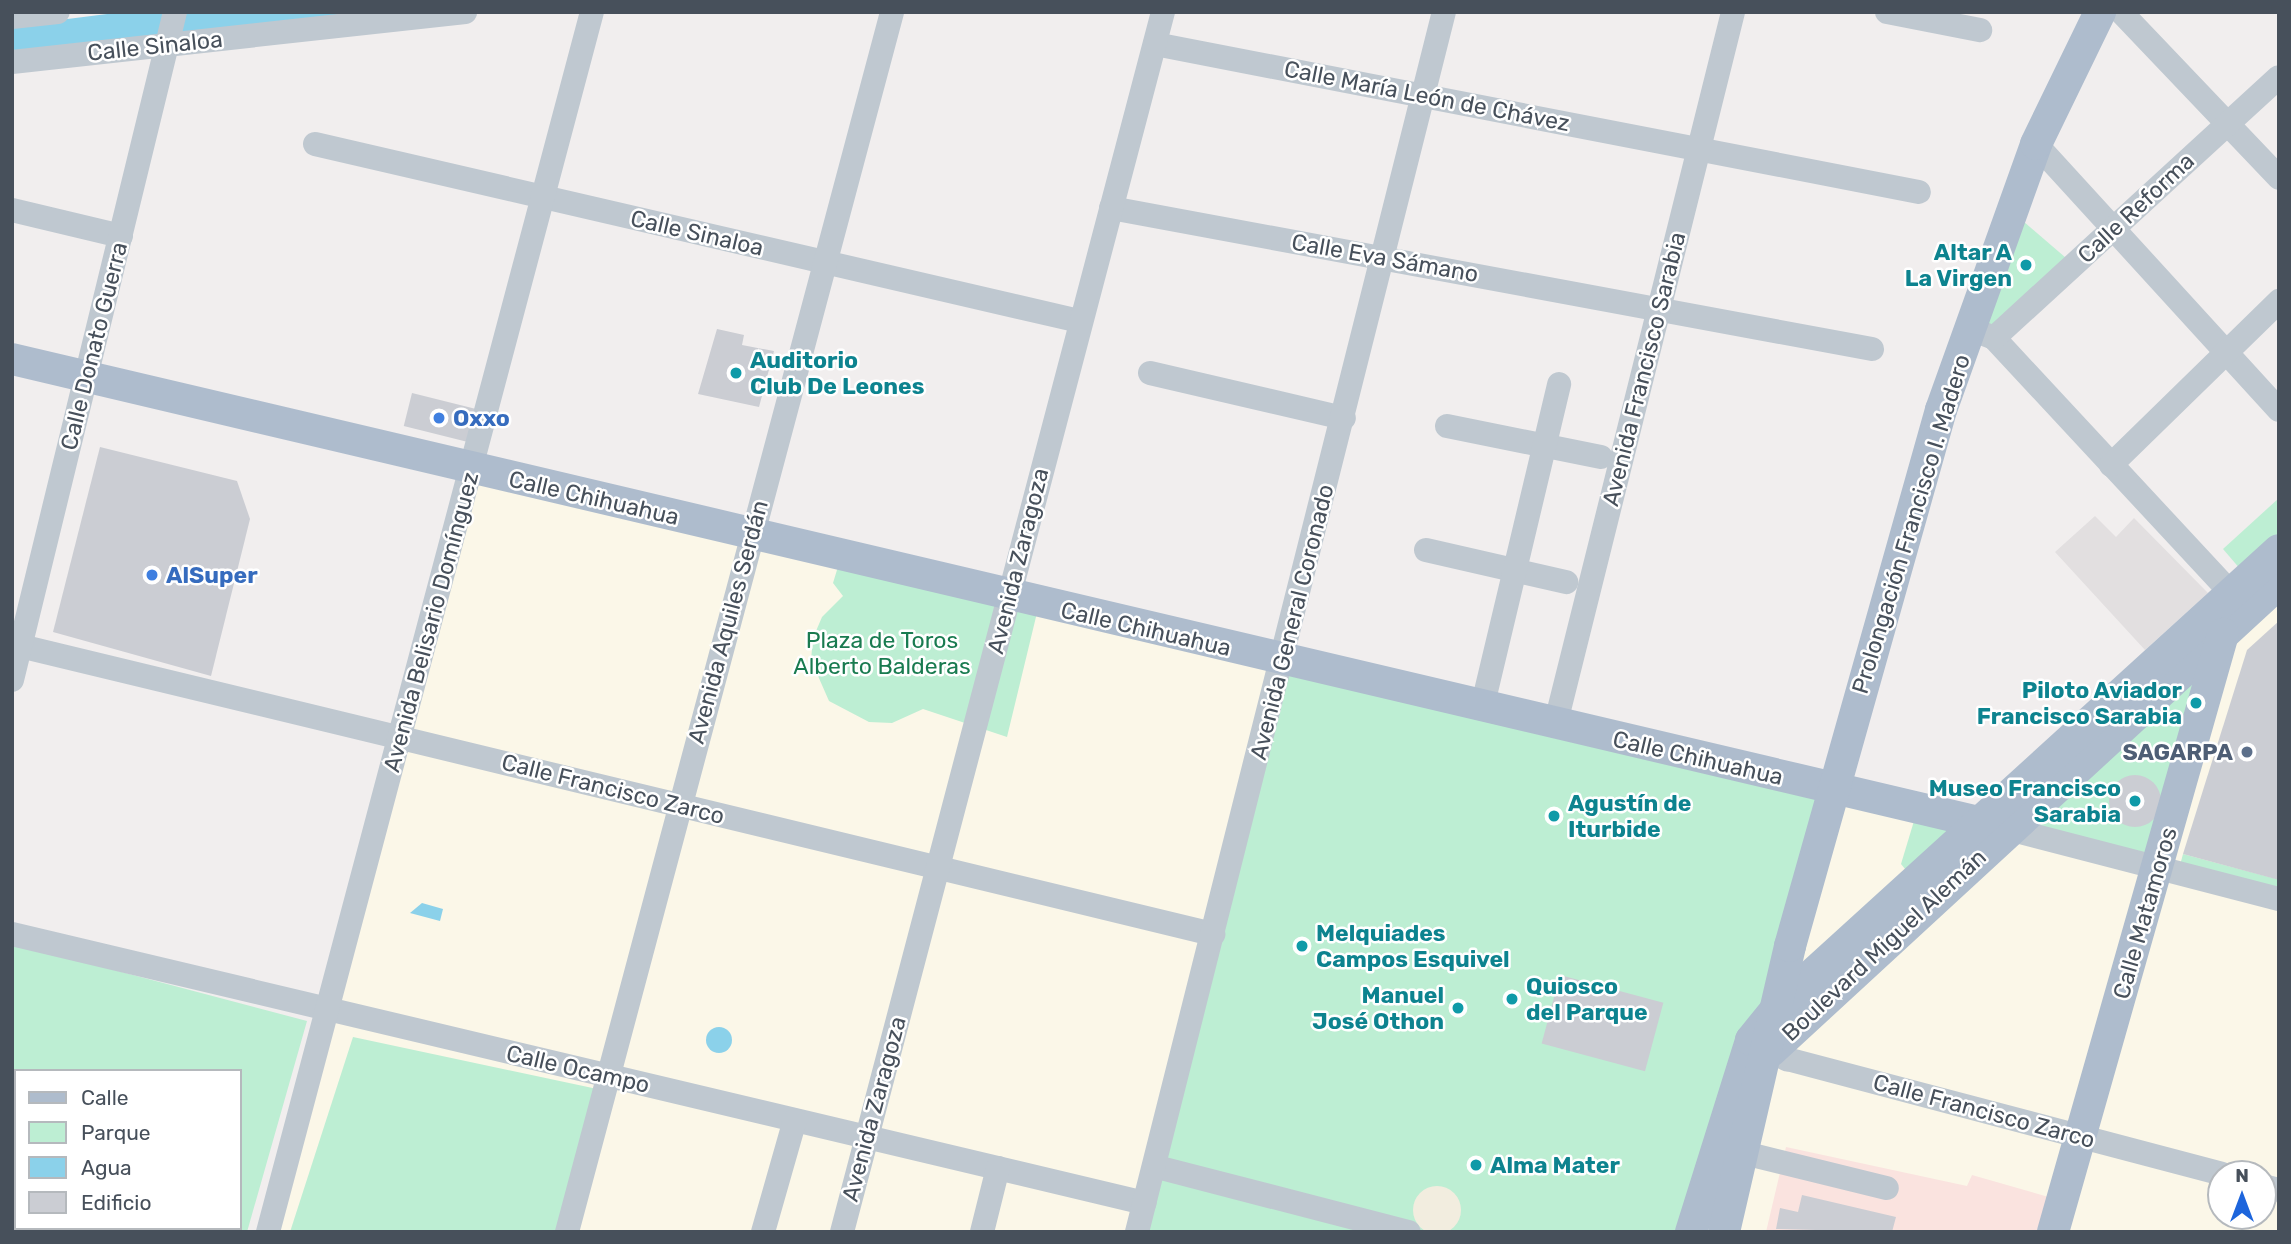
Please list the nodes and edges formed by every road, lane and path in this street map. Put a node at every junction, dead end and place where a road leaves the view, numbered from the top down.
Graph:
1 (58, 12) edge
2 (465, 12) edge
3 (592, 12) edge
4 (892, 12) edge
5 (1163, 12) edge
6 (1444, 12) edge
7 (1733, 12) edge
8 (1887, 12) edge
9 (2100, 12) edge
10 (2121, 12) edge
11 (12, 17) edge
12 (1980, 30) dead end
13 (171, 31) edge
14 (1155, 44) junction
15 (12, 62) edge
16 (2279, 77) edge
17 (1423, 96) junction
18 (2227, 124) junction
19 (315, 144) dead end
20 (2036, 144) junction
21 (1699, 148) junction
22 (2279, 178) edge
23 (1919, 192) dead end
24 (543, 197) junction
25 (1111, 208) junction
26 (12, 210) edge
27 (2115, 228) junction
28 (121, 236) junction
29 (1383, 258) junction
30 (825, 262) junction
31 (2279, 301) edge
32 (1659, 309) junction
33 (1079, 321) junction
34 (1982, 333) junction
35 (1872, 349) dead end
36 (2226, 352) junction
37 (12, 359) edge
38 (1150, 373) dead end
39 (87, 377) junction
40 (1559, 384) dead end
41 (2279, 411) edge
42 (1344, 418) junction
43 (1447, 426) dead end
44 (1544, 445) junction
45 (1601, 457) dead end
46 (2111, 465) junction
47 (471, 469) junction
48 (751, 536) junction
49 (1426, 550) dead end
50 (2279, 550) edge
51 (1514, 570) junction
52 (1566, 582) dead end
53 (2279, 583) edge
54 (2231, 593) junction
55 (1009, 598) junction
56 (2223, 634) junction
57 (16, 645) edge
58 (1282, 660) junction
59 (12, 680) edge
60 (1482, 708) junction
61 (1555, 726) junction
62 (400, 737) junction
63 (2044, 768) junction
64 (1833, 788) junction
65 (679, 805) junction
66 (1928, 809) junction
67 (1993, 826) junction
68 (938, 867) junction
69 (2158, 870) junction
70 (2279, 899) edge
71 (12, 934) edge
72 (1213, 934) junction
73 (1781, 1003) junction
74 (329, 1009) junction
75 (1760, 1046) junction
76 (606, 1076) junction
77 (795, 1120) junction
78 (867, 1137) junction
79 (2079, 1137) junction
80 (1744, 1153) junction
81 (1157, 1167) junction
82 (998, 1168) junction
83 (2207, 1170) edge
84 (1887, 1188) dead end
85 (1144, 1203) junction
86 (268, 1232) edge
87 (567, 1232) edge
88 (764, 1232) edge
89 (842, 1232) edge
90 (982, 1232) edge
91 (1137, 1232) edge
92 (1409, 1232) edge
93 (1691, 1232) edge
94 (1724, 1232) edge
95 (2053, 1232) edge

1 - 11 street
2 - 13 street, Calle Sinaloa
3 - 24 street, Avenida Belisario Domínguez
4 - 30 street, Avenida Aquiles Serdán
5 - 14 street, Avenida Zaragoza
6 - 17 street, Avenida General Coronado
7 - 21 street, Avenida Francisco Sarabia
8 - 12 street
9 - 20 main road, Prolongación Francisco I. Madero
10 - 18 street
13 - 15 street, Calle Sinaloa
13 - 28 street, Calle Donato Guerra
14 - 17 street, Calle María León de Chávez
14 - 25 street, Avenida Zaragoza
16 - 18 street, Calle Reforma
17 - 21 street, Calle María León de Chávez
17 - 29 street, Avenida General Coronado
18 - 22 street
18 - 27 street, Calle Reforma
19 - 24 street, Calle Sinaloa
20 - 27 street
20 - 34 main road, Prolongación Francisco I. Madero
21 - 23 street, Calle María León de Chávez
21 - 32 street, Avenida Francisco Sarabia
24 - 30 street, Calle Sinaloa
24 - 47 street, Avenida Belisario Domínguez
25 - 29 street, Calle Eva Sámano
25 - 33 street, Avenida Zaragoza
26 - 28 street
27 - 34 street, Calle Reforma
27 - 36 street
28 - 39 street, Calle Donato Guerra
29 - 32 street, Calle Eva Sámano
29 - 42 street, Avenida General Coronado
30 - 33 street, Calle Sinaloa
30 - 48 street, Avenida Aquiles Serdán
31 - 36 street
32 - 35 street, Calle Eva Sámano
32 - 61 street, Avenida Francisco Sarabia
33 - 55 street, Avenida Zaragoza
34 - 46 street
34 - 64 main road, Prolongación Francisco I. Madero
36 - 41 street
36 - 46 street
37 - 39 main road, Calle Chihuahua
38 - 42 street
39 - 47 main road, Calle Chihuahua
39 - 57 street, Calle Donato Guerra
40 - 44 street
42 - 58 street, Avenida General Coronado
43 - 44 street
44 - 45 street
44 - 51 street
46 - 54 street
47 - 48 main road, Calle Chihuahua
47 - 62 street, Avenida Belisario Domínguez
48 - 55 main road, Calle Chihuahua
48 - 65 street, Avenida Aquiles Serdán
49 - 51 street
50 - 54 main road, Boulevard Miguel Alemán
51 - 52 street
51 - 60 street
53 - 56 main road, Boulevard Miguel Alemán
54 - 56 main road, Calle Matamoros
54 - 63 main road, Boulevard Miguel Alemán
55 - 58 main road, Calle Chihuahua
55 - 68 street, Avenida Zaragoza
56 - 67 main road, Boulevard Miguel Alemán
56 - 69 main road, Calle Matamoros
57 - 59 street, Calle Donato Guerra
57 - 62 street, Calle Francisco Zarco
58 - 60 main road, Calle Chihuahua
58 - 72 street, Avenida General Coronado
60 - 61 main road, Calle Chihuahua
61 - 64 main road, Calle Chihuahua
62 - 65 street, Calle Francisco Zarco
62 - 74 street, Avenida Belisario Domínguez
63 - 66 main road
63 - 67 main road, Boulevard Miguel Alemán
64 - 66 main road, Calle Chihuahua
64 - 73 main road, Prolongación Francisco I. Madero
65 - 68 street, Calle Francisco Zarco
65 - 76 street, Avenida Aquiles Serdán
66 - 67 main road, Calle Chihuahua
67 - 69 street, Calle Chihuahua
67 - 73 main road, Boulevard Miguel Alemán
67 - 75 main road, Boulevard Miguel Alemán
68 - 72 street, Calle Francisco Zarco
68 - 78 street, Avenida Zaragoza
69 - 70 street, Calle Chihuahua
69 - 79 main road, Calle Matamoros
71 - 74 street, Calle Ocampo
72 - 81 street, Avenida General Coronado
73 - 75 main road, Boulevard Miguel Alemán
74 - 76 street, Calle Ocampo
74 - 86 street, Avenida Belisario Domínguez
75 - 79 street, Calle Francisco Zarco
75 - 80 main road
75 - 93 main road
76 - 77 street, Calle Ocampo
76 - 87 street, Avenida Aquiles Serdán
77 - 78 street, Calle Ocampo
77 - 88 street
78 - 82 street, Calle Ocampo
78 - 89 street, Avenida Zaragoza
79 - 83 street, Calle Francisco Zarco
79 - 95 main road, Calle Matamoros
80 - 84 street
80 - 94 main road
81 - 85 street, Avenida General Coronado
81 - 92 street
82 - 85 street, Calle Ocampo
82 - 90 street
85 - 91 street, Avenida General Coronado

